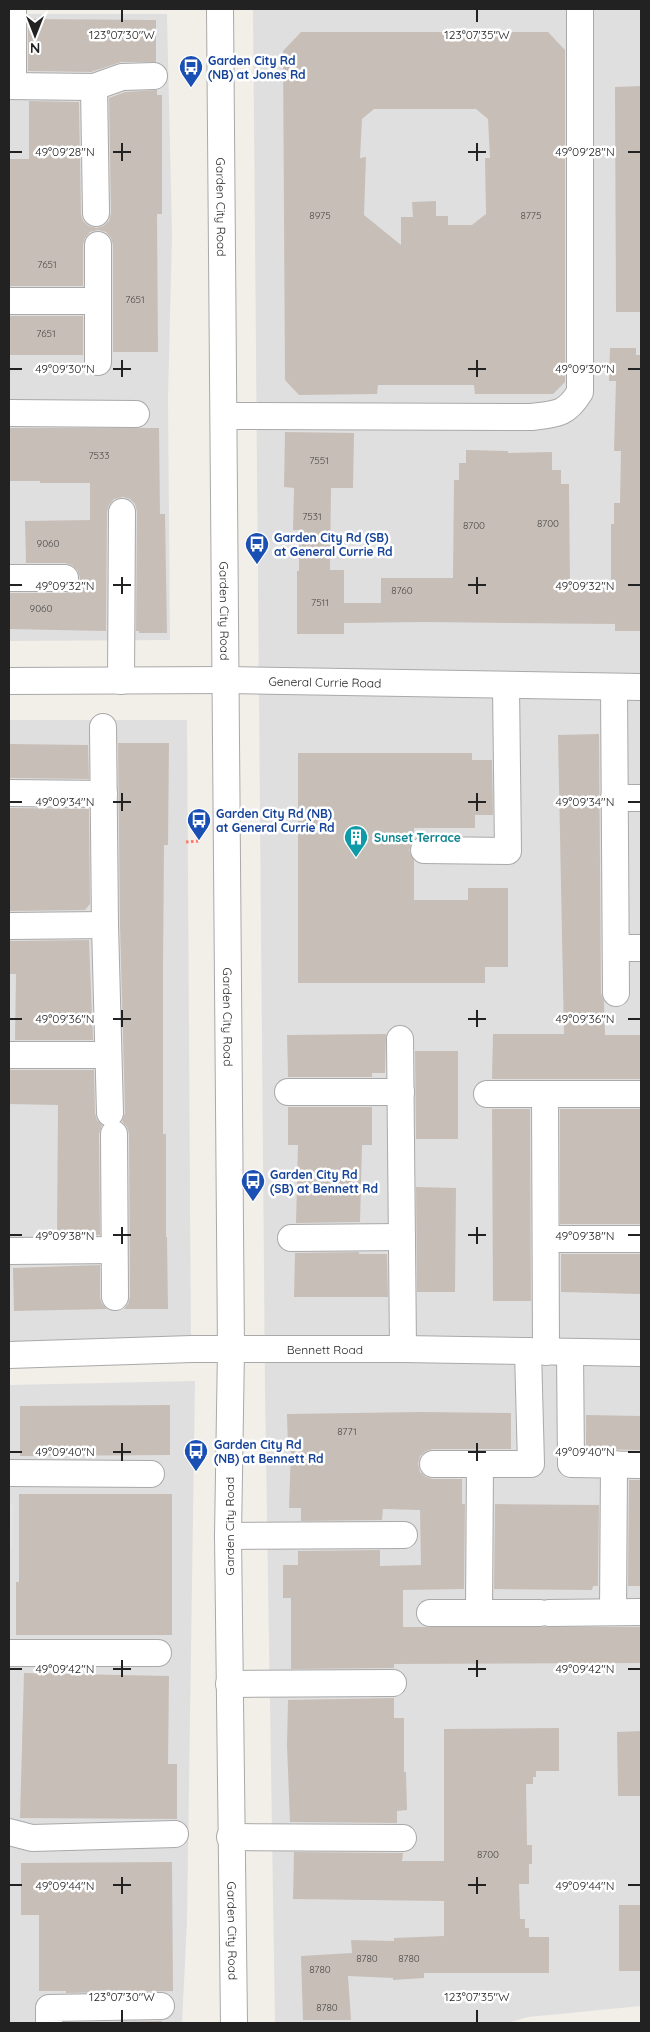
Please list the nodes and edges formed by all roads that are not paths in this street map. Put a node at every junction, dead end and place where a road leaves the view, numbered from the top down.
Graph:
1 (13, 9) edge
2 (220, 9) edge
3 (580, 9) edge
4 (154, 76) dead end
5 (11, 86) edge
6 (94, 86) junction
7 (96, 213) dead end
8 (98, 245) dead end
9 (9, 301) edge
10 (98, 301) junction
11 (98, 362) dead end
12 (9, 413) edge
13 (136, 414) dead end
14 (224, 416) junction
15 (122, 512) dead end
16 (9, 578) edge
17 (65, 578) dead end
18 (121, 680) junction
19 (227, 680) junction
20 (9, 681) edge
21 (506, 686) junction
22 (614, 687) junction
23 (641, 688) edge
24 (103, 727) dead end
25 (9, 793) edge
26 (104, 794) junction
27 (614, 798) junction
28 (641, 798) edge
29 (424, 850) dead end
30 (105, 925) junction
31 (9, 926) edge
32 (629, 948) edge
33 (616, 993) dead end
34 (400, 1039) dead end
35 (9, 1055) edge
36 (108, 1055) junction
37 (288, 1092) dead end
38 (401, 1092) junction
39 (486, 1094) dead end
40 (545, 1094) junction
41 (641, 1094) edge
42 (402, 1237) junction
43 (291, 1238) dead end
44 (546, 1239) junction
45 (641, 1239) edge
46 (114, 1250) junction
47 (9, 1251) edge
48 (116, 1297) dead end
49 (231, 1349) junction
50 (403, 1349) junction
51 (548, 1352) junction
52 (641, 1353) edge
53 (9, 1356) edge
54 (433, 1464) dead end
55 (480, 1464) junction
56 (614, 1464) junction
57 (641, 1465) edge
58 (9, 1473) edge
59 (151, 1474) dead end
60 (404, 1535) dead end
61 (228, 1536) junction
62 (613, 1612) junction
63 (641, 1612) edge
64 (430, 1613) dead end
65 (479, 1613) junction
66 (9, 1653) edge
67 (158, 1653) dead end
68 (393, 1683) dead end
69 (229, 1684) junction
70 (9, 1832) edge
71 (175, 1834) dead end
72 (230, 1837) junction
73 (403, 1838) dead end
74 (162, 2006) dead end
75 (49, 2023) edge
76 (234, 2023) edge

1 - 5 street
2 - 14 street, Garden City Road
3 - 14 street
4 - 6 street
5 - 6 street
6 - 7 street
8 - 10 street
9 - 10 street
10 - 11 street
12 - 13 street
14 - 19 street, Garden City Road
15 - 18 street
16 - 17 street
18 - 19 street, General Currie Road
18 - 20 street, General Currie Road
19 - 21 street, General Currie Road
19 - 49 street, Garden City Road
21 - 22 street, General Currie Road
21 - 29 street
22 - 23 street, General Currie Road
22 - 27 street
24 - 26 street
25 - 26 street
26 - 30 street
27 - 28 street
27 - 32 street
30 - 31 street
30 - 36 street
32 - 33 street
34 - 38 street
35 - 36 street
36 - 46 street
37 - 38 street
38 - 42 street
39 - 40 street
40 - 41 street
40 - 44 street
42 - 43 street
42 - 50 street
44 - 45 street
44 - 51 street
46 - 47 street
46 - 48 street
49 - 50 street, Bennett Road
49 - 53 street, Bennett Road
49 - 61 street, Garden City Road
50 - 51 street, Bennett Road
51 - 52 street, Bennett Road
51 - 55 street
51 - 56 street
54 - 55 street
55 - 65 street
56 - 57 street
56 - 62 street
58 - 59 street
60 - 61 street
61 - 69 street, Garden City Road
62 - 63 street
62 - 65 street
64 - 65 street
66 - 67 street
68 - 69 street
69 - 72 street, Garden City Road
70 - 71 street
72 - 73 street
72 - 76 street, Garden City Road
74 - 75 street

